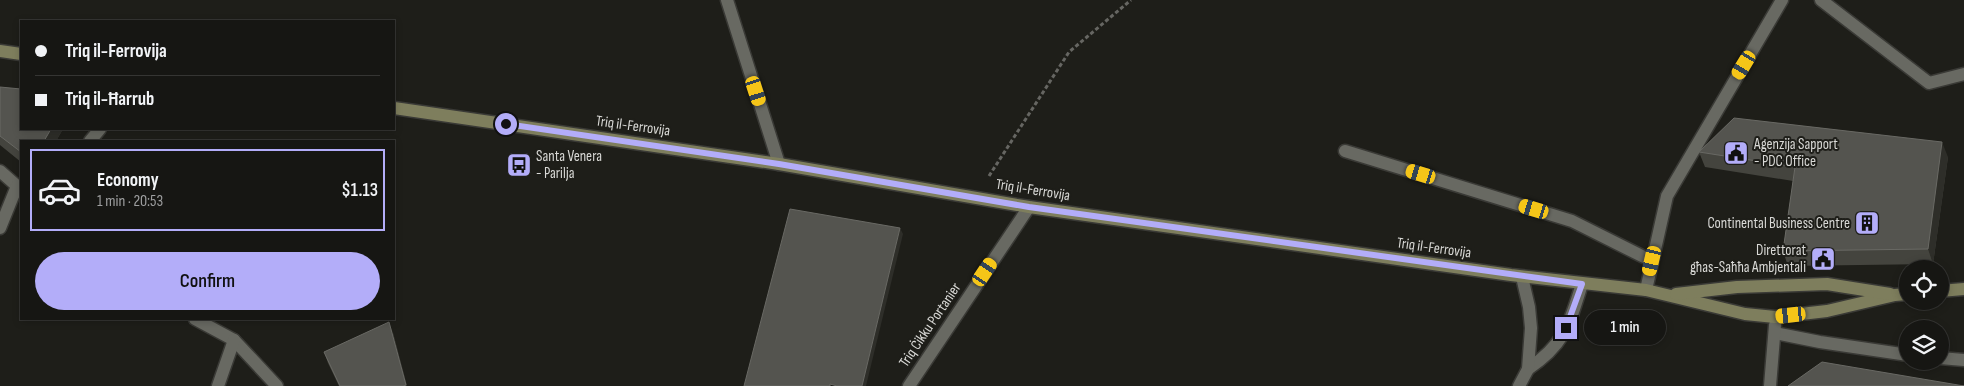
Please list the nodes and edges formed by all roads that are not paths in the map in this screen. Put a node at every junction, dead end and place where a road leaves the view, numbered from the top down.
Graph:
1 (727, 0) edge
2 (1782, 0) edge
3 (1821, 0) edge
4 (0, 51) edge
5 (20, 54) edge
6 (1964, 74) edge
7 (395, 108) edge
8 (99, 130) edge
9 (91, 140) edge
10 (1345, 151) dead end
11 (779, 164) junction
12 (0, 171) edge
13 (20, 188) edge
14 (1029, 207) junction
15 (0, 228) edge
16 (1652, 261) junction
17 (1522, 276) junction
18 (1582, 284) junction
19 (1964, 289) edge
20 (1646, 290) junction
21 (1949, 290) edge
22 (1668, 295) junction
23 (1899, 295) edge
24 (1899, 295) edge
25 (1775, 317) junction
26 (197, 320) edge
27 (1775, 333) junction
28 (234, 340) junction
29 (1899, 354) edge
30 (1949, 359) edge
31 (1964, 360) edge
32 (1528, 369) junction
33 (218, 386) edge
34 (278, 386) edge
35 (909, 386) edge
36 (1518, 386) edge
37 (1770, 386) edge

1 - 11 street
2 - 16 street
3 - 6 street
4 - 5 main road
7 - 11 main road, Triq il-Ferrovija
8 - 9 street
10 - 16 street
11 - 14 main road, Triq il-Ferrovija
12 - 13 street
13 - 15 street
14 - 17 main road, Triq il-Ferrovija
14 - 35 street, Triq Ċikku Portanier
16 - 20 street
17 - 18 main road, Triq il-Ferrovija
17 - 32 street
18 - 20 main road, Triq il-Ferrovija
18 - 32 street
19 - 21 main road
20 - 22 main road, Triq il-Ferrovija
22 - 23 main road, Triq il-Ferrovija
22 - 25 main road, Triq il-Ferrovija
24 - 25 main road, Triq il-Ferrovija
25 - 27 street
26 - 28 street
27 - 29 street
27 - 37 street
28 - 33 street
28 - 34 street
30 - 31 street
32 - 36 street

